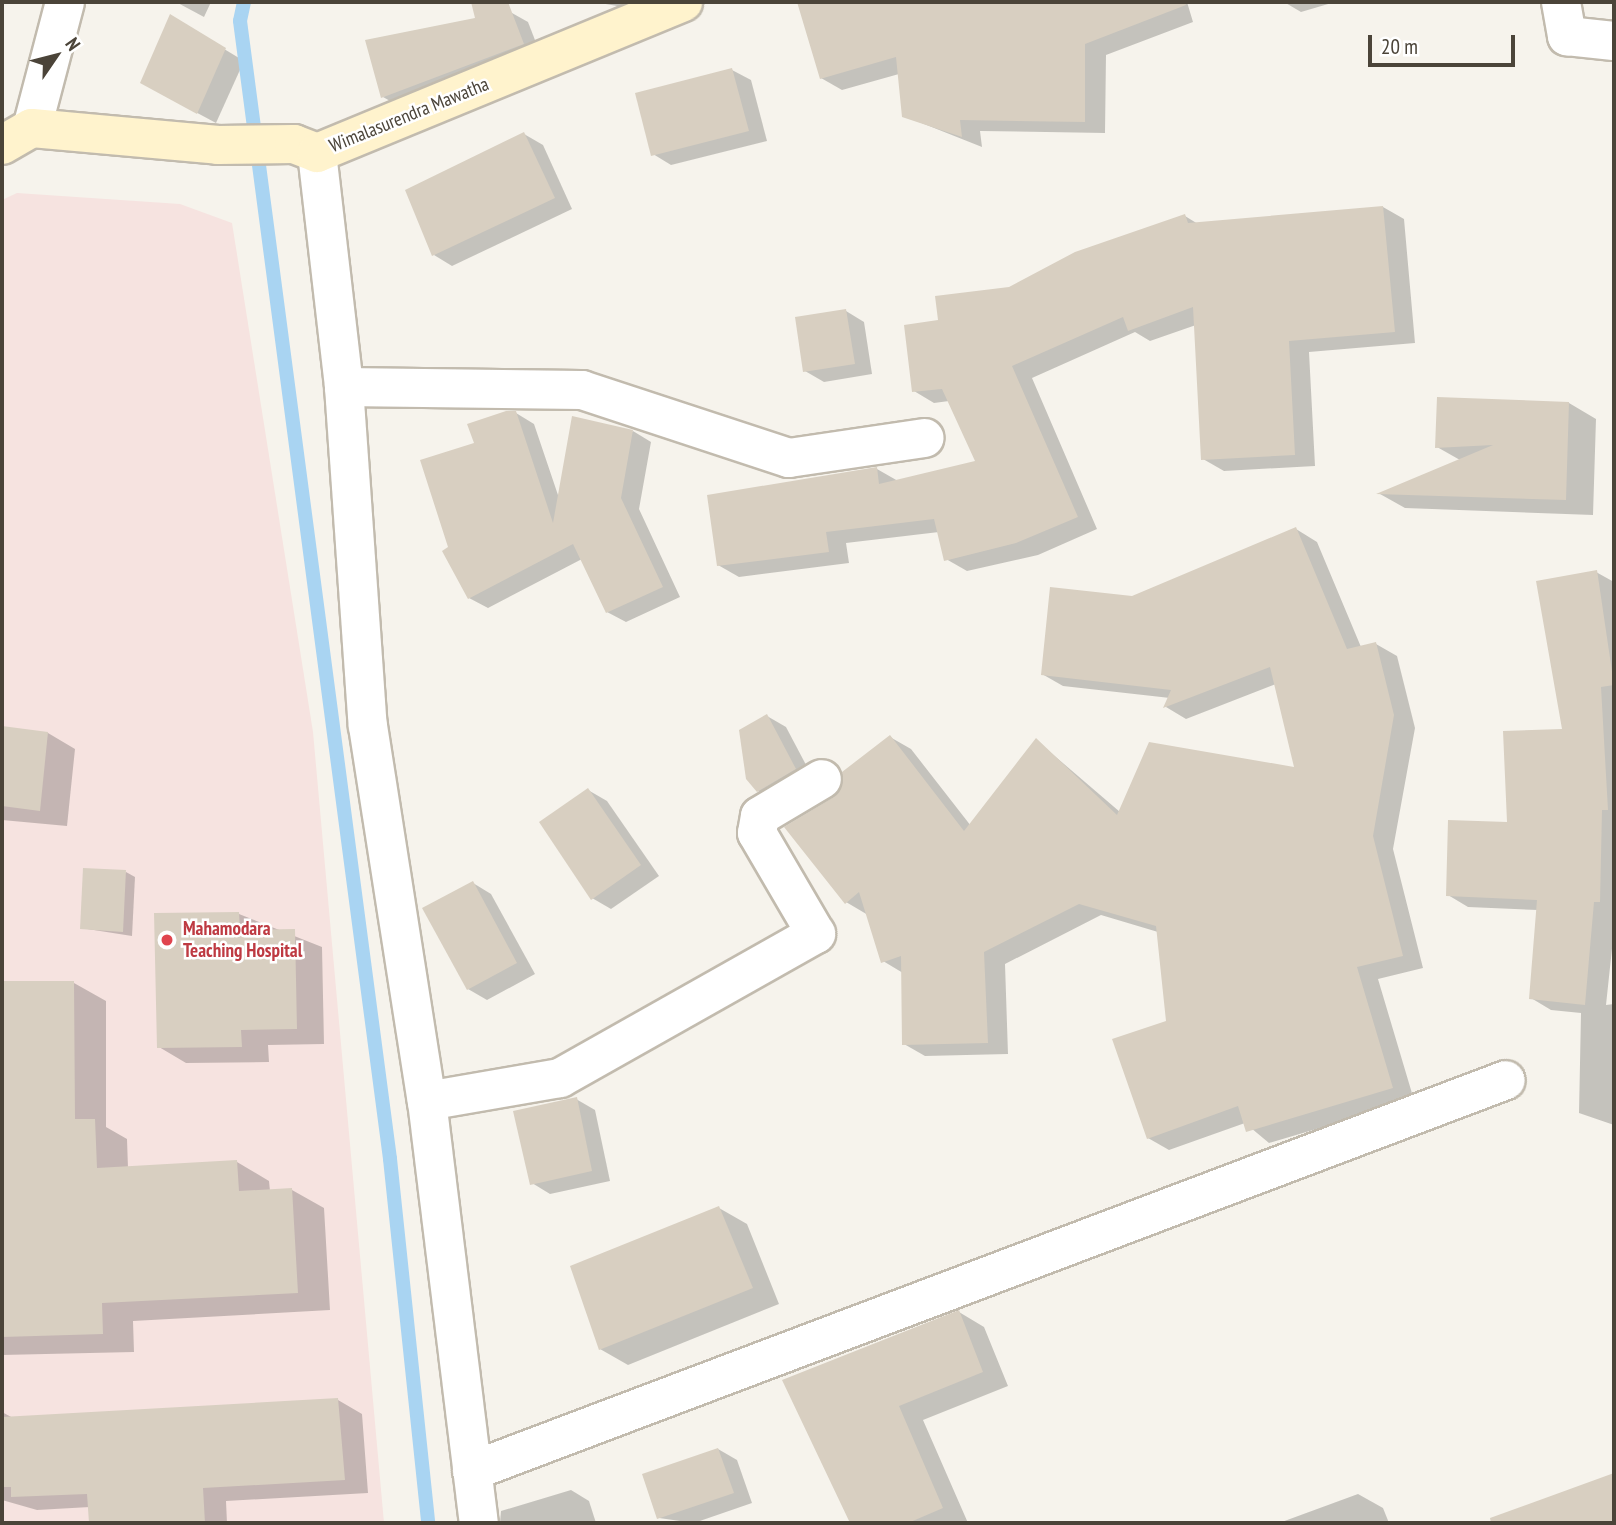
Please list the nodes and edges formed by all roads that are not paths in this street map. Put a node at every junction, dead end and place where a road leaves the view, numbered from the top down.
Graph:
1 (65, 2) edge
2 (683, 2) edge
3 (1561, 2) edge
4 (1614, 41) edge
5 (17, 136) edge
6 (305, 148) junction
7 (344, 387) junction
8 (925, 438) dead end
9 (822, 779) dead end
10 (1506, 1080) dead end
11 (427, 1101) junction
12 (472, 1471) junction
13 (479, 1523) edge

1 - 5 street
2 - 6 street, Wimalasurendra Mawatha
3 - 4 street
5 - 6 street, Wimalasurendra Mawatha
6 - 7 street
7 - 8 street
7 - 11 street
9 - 11 street
10 - 12 street
11 - 12 street
12 - 13 street

